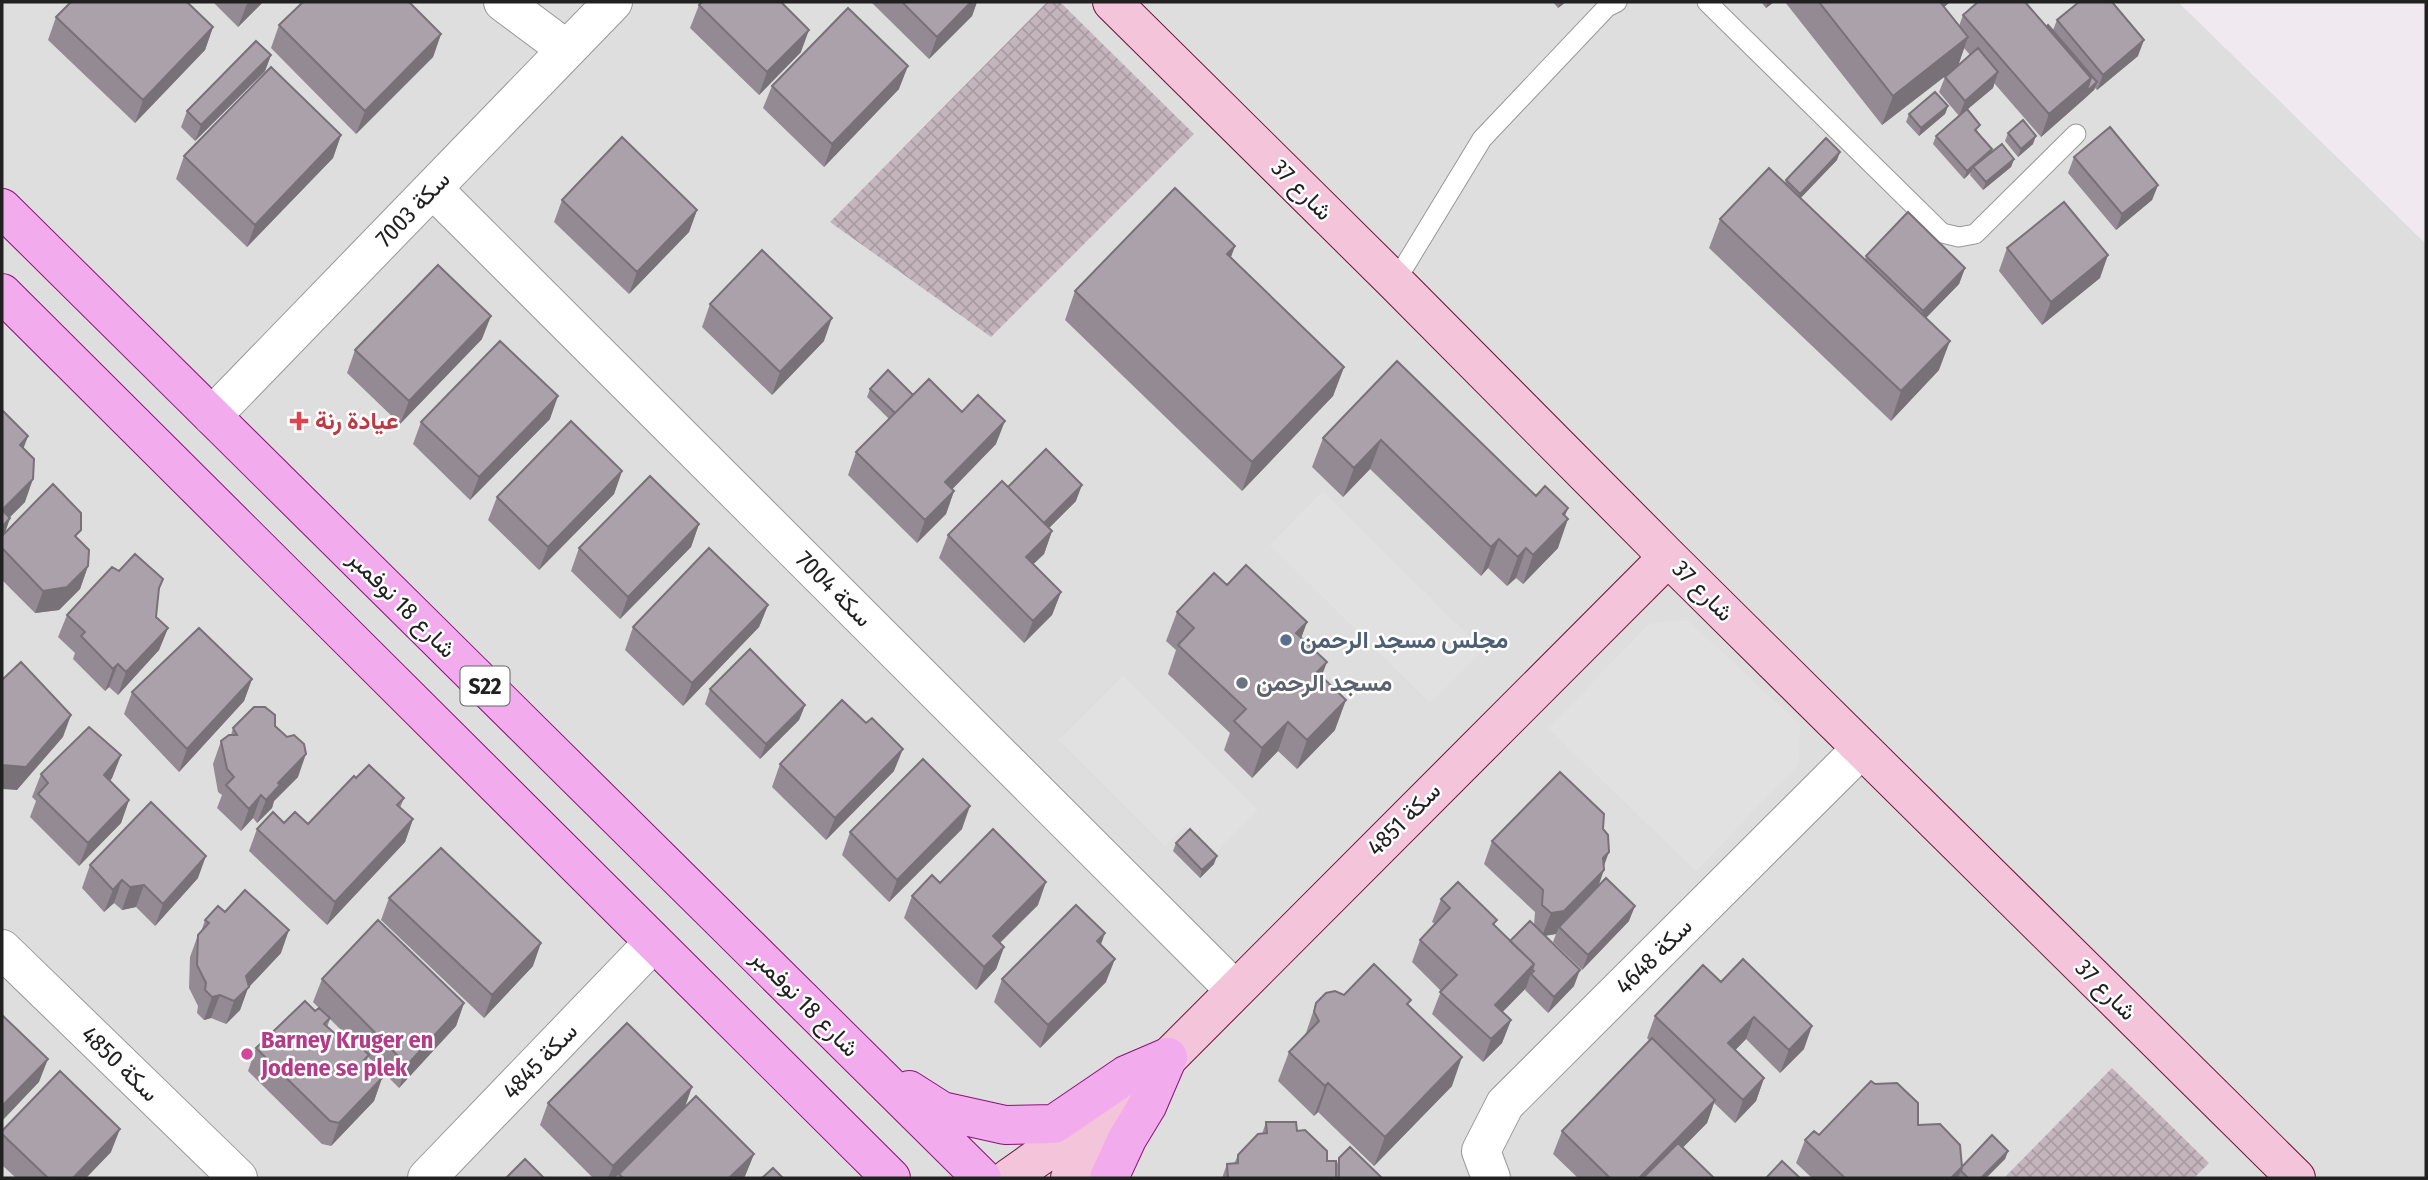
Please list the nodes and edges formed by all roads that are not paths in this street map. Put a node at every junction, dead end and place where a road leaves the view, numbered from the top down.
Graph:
1 (503, 2) edge
2 (613, 2) edge
3 (1112, 2) edge
4 (1617, 2) edge
5 (1707, 2) edge
6 (566, 49) junction
7 (2076, 134) dead end
8 (433, 189) junction
9 (2, 208) edge
10 (1395, 282) junction
11 (2, 293) edge
12 (212, 416) junction
13 (1668, 557) junction
14 (1861, 749) junction
15 (653, 943) junction
16 (2, 949) edge
17 (1234, 989) junction
18 (764, 1053) junction
19 (865, 1063) junction
20 (1155, 1070) junction
21 (238, 1178) edge
22 (427, 1178) edge
23 (864, 1178) edge
24 (891, 1178) edge
25 (982, 1178) edge
26 (1009, 1178) edge
27 (1070, 1178) edge
28 (1109, 1178) edge
29 (1491, 1178) edge
30 (2296, 1178) edge

1 - 6 street
2 - 6 street, سكة 7003
3 - 10 street, شارع 37
4 - 10 lane
5 - 7 lane
6 - 8 street, سكة 7003
8 - 12 street, سكة 7003
8 - 17 street, سكة 7004
9 - 12 main road, شارع 18 نوفمبر / S22
10 - 13 street, شارع 37
11 - 15 main road, S22
12 - 19 main road, شارع 18 نوفمبر / S22
13 - 14 street, شارع 37
13 - 17 street, سكة 4851
14 - 29 street, سكة 4648
14 - 30 street, شارع 37
15 - 18 main road, S22
15 - 22 street, سكة 4845
16 - 21 street, سكة 4850
17 - 20 street, سكة 4851
18 - 23 main road
18 - 24 main road, S22
19 - 20 main road
19 - 25 main road, شارع 18 نوفمبر / S22
20 - 26 street, سكة 4851
20 - 27 street, سكة 4851
20 - 28 main road

